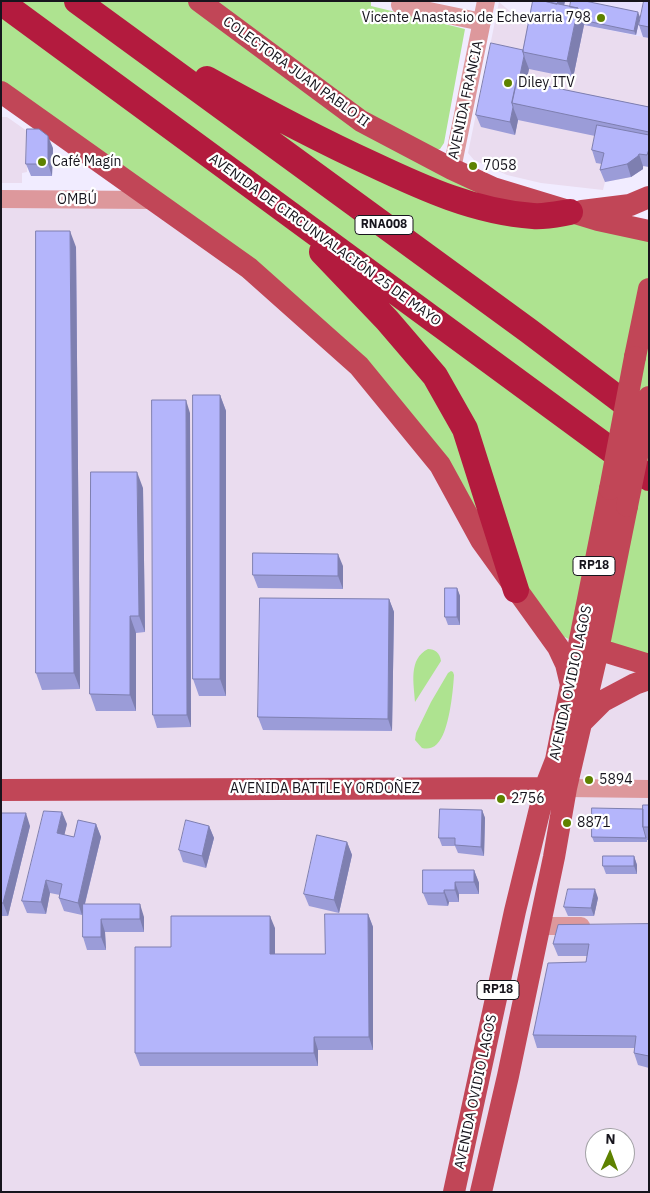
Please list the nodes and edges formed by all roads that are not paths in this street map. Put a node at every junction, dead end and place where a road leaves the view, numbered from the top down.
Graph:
1 (77, 1) edge
2 (199, 1) edge
3 (486, 1) edge
4 (1, 2) edge
5 (400, 5) dead end
6 (482, 22) junction
7 (116, 31) junction
8 (1, 92) edge
9 (452, 169) junction
10 (649, 197) edge
11 (1, 200) edge
12 (153, 200) junction
13 (570, 212) junction
14 (295, 218) junction
15 (649, 231) edge
16 (649, 289) edge
17 (649, 397) edge
18 (649, 422) edge
19 (649, 478) edge
20 (516, 590) junction
21 (544, 627) junction
22 (588, 647) junction
23 (649, 665) edge
24 (649, 679) edge
25 (571, 685) junction
26 (579, 725) junction
27 (555, 788) junction
28 (649, 789) edge
29 (1, 790) edge
30 (600, 925) edge
31 (539, 926) junction
32 (454, 1192) edge
33 (481, 1192) edge

1 - 7 highway, RNA008
2 - 9 main road, COLECTORA JUAN PABLO II
3 - 6 street, AVENIDA FRANCIA
4 - 14 highway, AVENIDA DE CIRCUNVALACIÓN 25 DE MAYO
5 - 6 street
6 - 9 street, AVENIDA FRANCIA
7 - 13 highway
7 - 18 highway, RNA008
8 - 12 main road
9 - 13 main road, COLECTORA JUAN PABLO II
10 - 13 main road
11 - 12 street, OMBÚ
12 - 20 main road
13 - 15 main road, COLECTORA JUAN PABLO II
14 - 19 highway, AVENIDA DE CIRCUNVALACIÓN 25 DE MAYO
14 - 20 highway
16 - 22 main road, AVENIDA OVIDIO LAGOS / RP18, bridge
17 - 22 main road, AVENIDA OVIDIO LAGOS / RP18, bridge
20 - 21 main road
21 - 22 main road
21 - 25 main road, RP18
22 - 23 main road
22 - 25 main road, AVENIDA OVIDIO LAGOS / RP18
22 - 26 main road, AVENIDA OVIDIO LAGOS / RP18
24 - 26 main road
25 - 27 main road, AVENIDA OVIDIO LAGOS / RP18
26 - 27 main road, AVENIDA OVIDIO LAGOS / RP18
27 - 28 street, AVENIDA BATTLE Y ORDOÑEZ
27 - 29 main road, AVENIDA BATTLE Y ORDOÑEZ
27 - 31 main road, AVENIDA OVIDIO LAGOS / RP18
27 - 32 main road, AVENIDA OVIDIO LAGOS / RP18
30 - 31 street
31 - 33 main road, AVENIDA OVIDIO LAGOS / RP18

